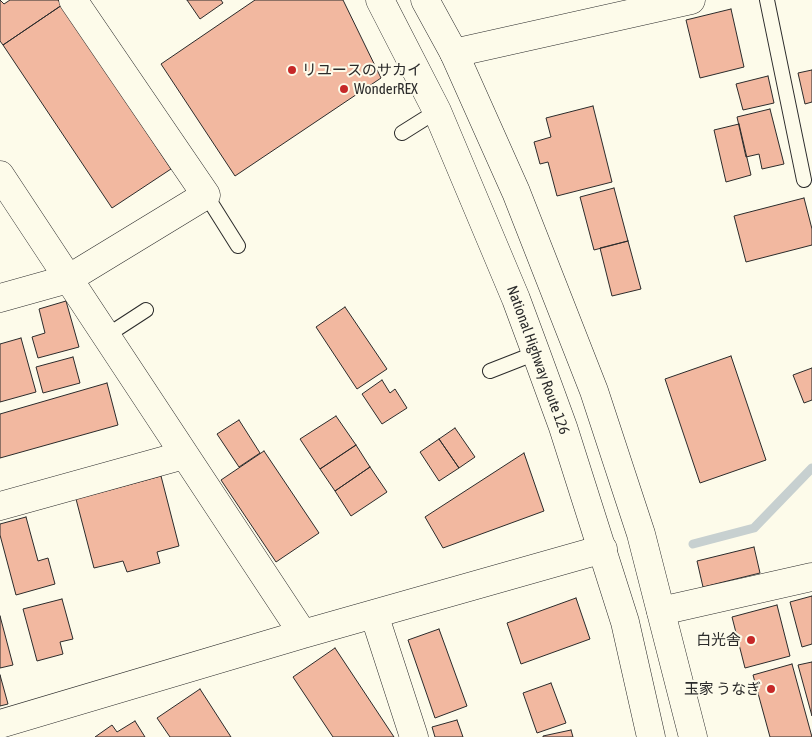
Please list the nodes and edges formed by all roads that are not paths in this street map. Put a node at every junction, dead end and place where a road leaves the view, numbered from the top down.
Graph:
1 (73, 0) edge
2 (380, 0) edge
3 (425, 0) edge
4 (767, 0) edge
5 (685, 1) edge
6 (454, 53) junction
7 (437, 111) junction
8 (402, 133) dead end
9 (0, 175) edge
10 (804, 180) dead end
11 (206, 195) junction
12 (238, 246) dead end
13 (68, 278) junction
14 (0, 298) edge
15 (146, 310) dead end
16 (106, 336) junction
17 (536, 353) junction
18 (490, 371) dead end
19 (184, 455) junction
20 (0, 506) edge
21 (603, 549) junction
22 (812, 577) edge
23 (661, 610) junction
24 (374, 614) junction
25 (303, 634) junction
26 (0, 724) edge
27 (414, 737) edge
28 (651, 737) edge
29 (693, 737) edge

1 - 11 main road
2 - 7 main road, National Highway Route 126
3 - 6 main road
4 - 10 lane
5 - 6 main road
6 - 23 main road
7 - 8 lane
7 - 17 main road, National Highway Route 126
9 - 13 main road
11 - 12 lane
11 - 13 main road
13 - 14 main road
13 - 16 main road
15 - 16 lane
16 - 19 main road
17 - 18 lane
17 - 21 main road, National Highway Route 126
19 - 20 main road
19 - 25 main road
21 - 24 main road
21 - 28 main road, National Highway Route 126
22 - 23 main road
23 - 29 main road
24 - 25 main road
24 - 27 main road
25 - 26 main road

